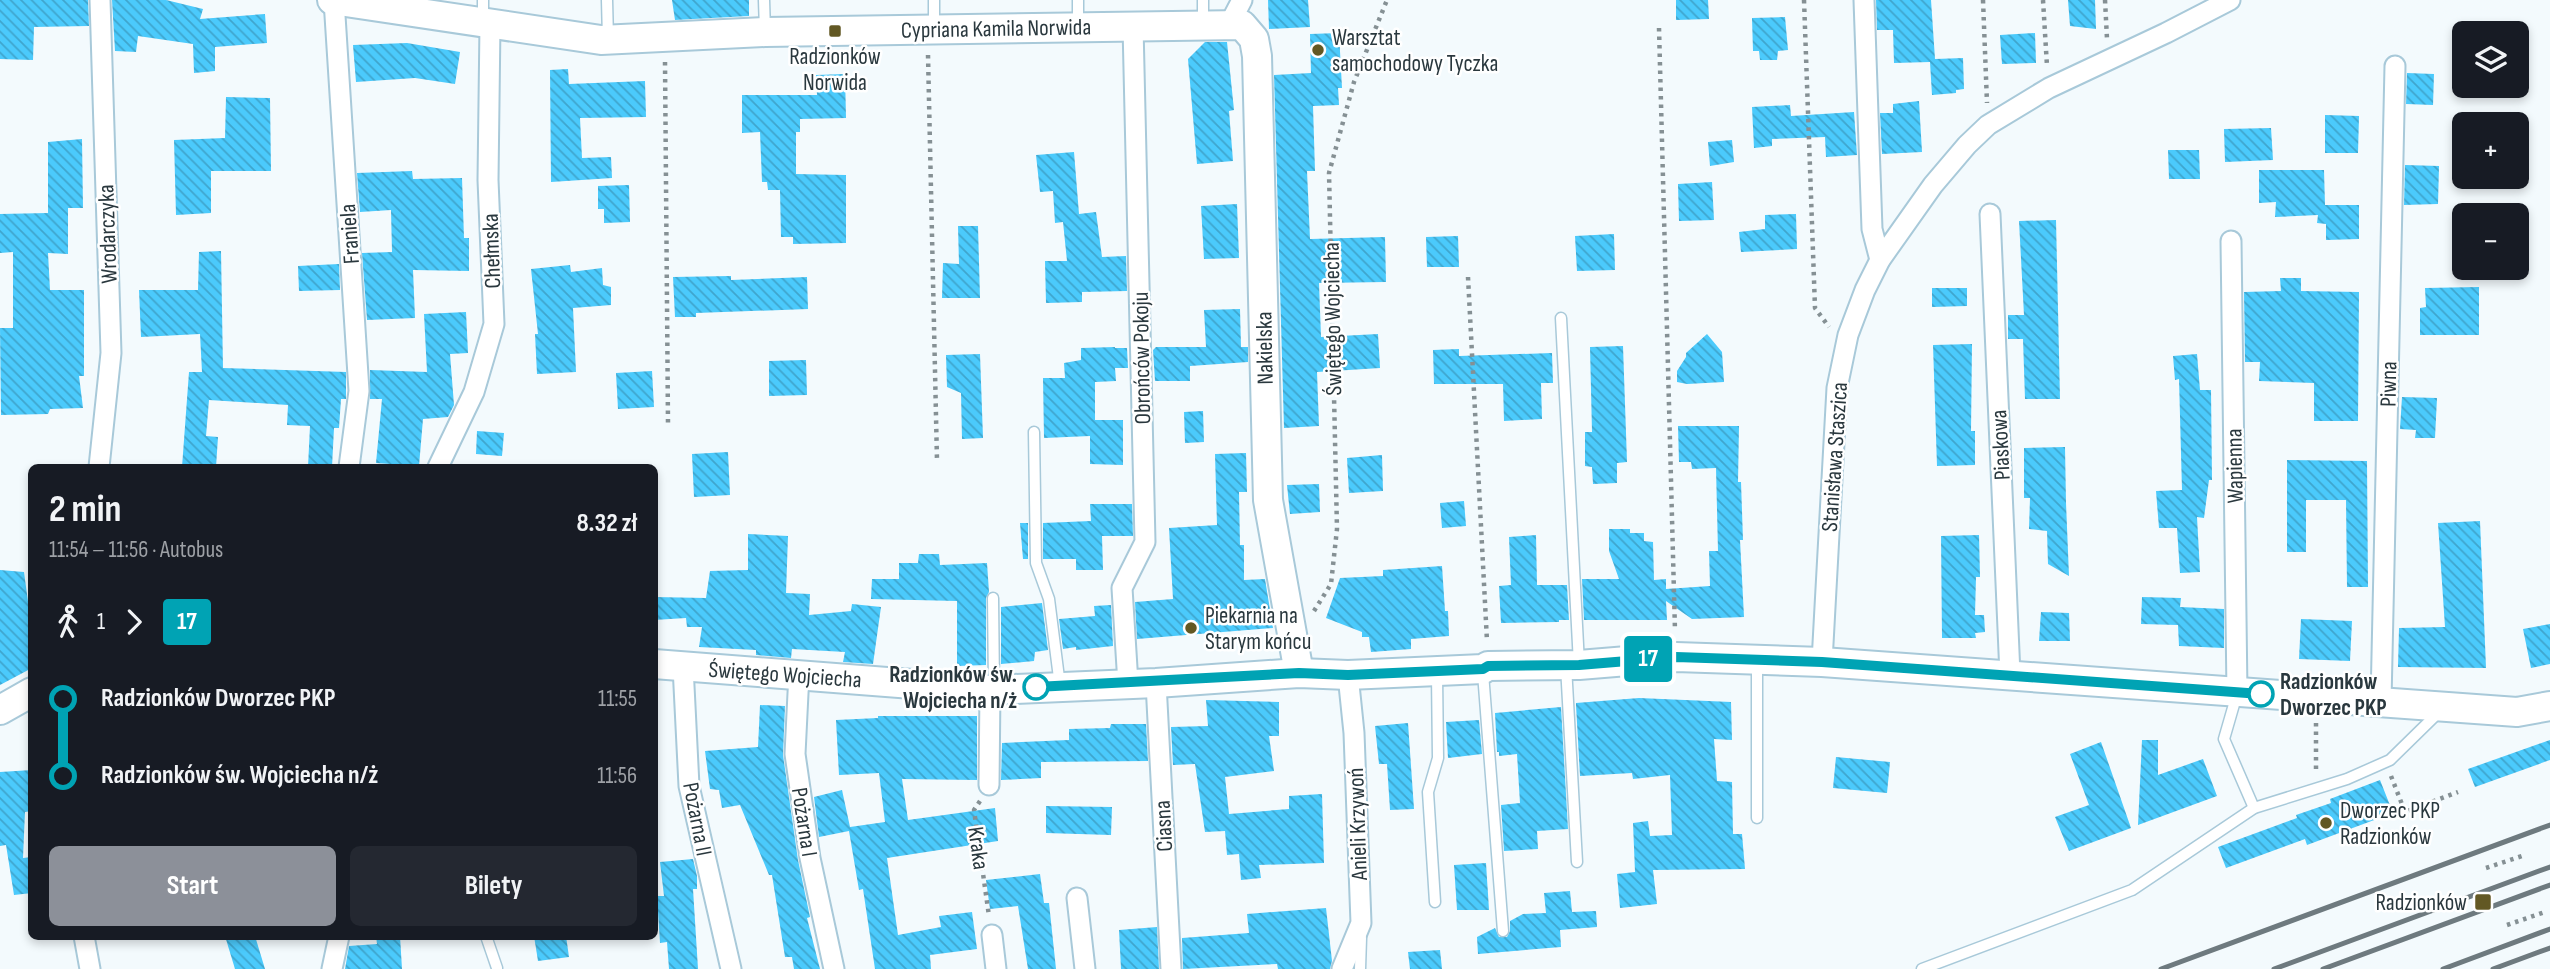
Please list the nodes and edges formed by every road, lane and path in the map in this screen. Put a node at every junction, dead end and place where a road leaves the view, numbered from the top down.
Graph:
1 (100, 0) edge
2 (607, 0) edge
3 (764, 0) edge
4 (934, 0) edge
5 (1387, 0) edge
6 (1804, 0) edge
7 (1864, 0) edge
8 (1983, 0) edge
9 (2043, 0) edge
10 (2105, 0) edge
11 (2230, 0) edge
12 (342, 1) edge
13 (1078, 14) edge
14 (1224, 14) edge
15 (485, 16) edge
16 (1133, 26) junction
17 (1659, 28) dead end
18 (931, 30) junction
19 (765, 32) junction
20 (665, 36) junction
21 (608, 39) junction
22 (2109, 61) junction
23 (2395, 66) dead end
24 (2049, 88) junction
25 (1989, 125) junction
26 (1990, 215) dead end
27 (2231, 241) dead end
28 (1880, 260) junction
29 (1468, 277) dead end
30 (1562, 318) dead end
31 (1848, 335) junction
32 (668, 423) dead end
33 (1034, 432) dead end
34 (937, 461) dead end
35 (99, 464) edge
36 (349, 464) edge
37 (439, 464) edge
38 (993, 598) dead end
39 (1292, 634) junction
40 (1676, 657) junction
41 (1757, 660) junction
42 (1822, 662) junction
43 (658, 664) edge
44 (1572, 665) junction
45 (683, 666) junction
46 (1485, 668) junction
47 (1437, 671) junction
48 (799, 673) junction
49 (1299, 673) junction
50 (1348, 675) junction
51 (2010, 676) junction
52 (1156, 682) junction
53 (1128, 684) junction
54 (1060, 686) junction
55 (992, 689) junction
56 (2237, 692) junction
57 (28, 694) edge
58 (2315, 698) junction
59 (2381, 701) junction
60 (2444, 706) junction
61 (2550, 706) edge
62 (0, 710) edge
63 (2385, 762) junction
64 (989, 785) joint
65 (2316, 789) junction
66 (2458, 792) dead end
67 (2254, 808) junction
68 (1757, 818) dead end
69 (2525, 855) dead end
70 (1577, 862) dead end
71 (2486, 869) dead end
72 (1077, 898) dead end
73 (1435, 902) dead end
74 (2545, 912) dead end
75 (1361, 923) junction
76 (2507, 925) dead end
77 (1503, 931) dead end
78 (992, 936) joint
79 (85, 940) edge
80 (338, 940) edge
81 (487, 940) edge
82 (497, 968) edge
83 (90, 969) edge
84 (332, 969) edge
85 (731, 969) edge
86 (834, 969) edge
87 (996, 969) edge
88 (1085, 969) edge
89 (1171, 969) edge
90 (1342, 969) edge
91 (1360, 969) edge
92 (1922, 969) edge

1 - 35 street, Wrodarczyka
2 - 21 lane
3 - 19 lane
4 - 18 lane
5 - 39 path, Świętego Wojciecha
6 - 31 path
7 - 28 street
8 - 25 path
9 - 24 path
10 - 22 path
11 - 22 street, Stanisława Staszica
12 - 15 street, Cypriana Kamila Norwida
12 - 36 street, Franiela
13 - 16 street, Cypriana Kamila Norwida
13 - 18 street, Cypriana Kamila Norwida
14 - 16 street, Cypriana Kamila Norwida
14 - 39 street, Nakielska
15 - 21 street, Cypriana Kamila Norwida
15 - 37 street, Chełmska
16 - 53 street, Obrońców Pokoju
17 - 40 path
18 - 19 street, Cypriana Kamila Norwida
18 - 34 path
19 - 20 street, Cypriana Kamila Norwida
20 - 21 street, Cypriana Kamila Norwida
20 - 32 path
22 - 24 street, Stanisława Staszica
23 - 59 street, Piwna
24 - 25 street, Stanisława Staszica
25 - 28 street, Stanisława Staszica
26 - 51 street, Piaskowa
27 - 56 street, Wapienna
28 - 31 street, Stanisława Staszica
29 - 46 path
30 - 44 lane
31 - 42 street, Stanisława Staszica
33 - 54 lane
38 - 55 lane
39 - 49 street, Nakielska
40 - 41 street, Świętego Wojciecha
40 - 44 street, Świętego Wojciecha
41 - 42 street, Świętego Wojciecha
41 - 68 lane
42 - 51 street, Świętego Wojciecha
43 - 45 street, Świętego Wojciecha
44 - 46 street, Świętego Wojciecha
44 - 70 lane
45 - 48 street, Świętego Wojciecha
45 - 85 street, Pożarna II
46 - 47 street, Świętego Wojciecha
46 - 77 lane
47 - 50 street, Świętego Wojciecha
47 - 73 lane
48 - 55 street, Świętego Wojciecha
48 - 86 street, Pożarna I
49 - 50 street, Świętego Wojciecha
49 - 52 street, Świętego Wojciecha
50 - 75 street, Anieli Krzywoń
51 - 56 street, Świętego Wojciecha
52 - 53 street, Świętego Wojciecha
52 - 89 street, Ciasna
53 - 54 street, Świętego Wojciecha
54 - 55 street, Świętego Wojciecha
55 - 64 street
56 - 58 street, Świętego Wojciecha
56 - 67 lane
57 - 62 street
58 - 59 street, Świętego Wojciecha
58 - 65 path
59 - 60 street, Świętego Wojciecha
60 - 61 street, Świętego Wojciecha
60 - 63 lane
63 - 65 lane
63 - 66 path
64 - 78 path, Kraka
65 - 67 lane
67 - 92 lane
69 - 71 path
72 - 88 street
74 - 76 path
75 - 90 street, Anieli Krzywoń
75 - 91 lane
78 - 87 street
79 - 83 street
80 - 84 street
81 - 82 lane

